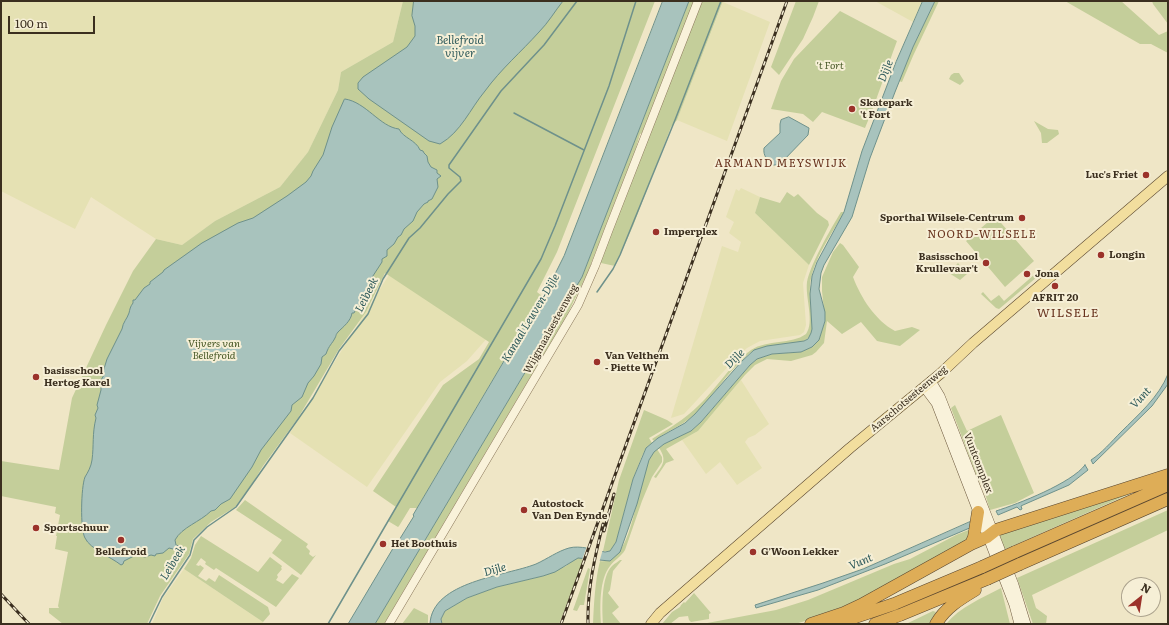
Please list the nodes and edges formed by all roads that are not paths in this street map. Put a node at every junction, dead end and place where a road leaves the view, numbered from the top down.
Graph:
1 (698, 1) edge
2 (1168, 176) edge
3 (928, 384) junction
4 (1168, 475) edge
5 (1168, 485) edge
6 (1168, 499) edge
7 (978, 512) junction
8 (985, 540) junction
9 (987, 578) junction
10 (390, 624) edge
11 (651, 624) edge
12 (811, 624) edge
13 (835, 624) edge
14 (875, 624) edge
15 (936, 624) edge
16 (1019, 624) edge
17 (1026, 624) edge

1 - 10 street, Wijgmaalsesteenweg
2 - 3 main road, Aarschotsesteenweg
3 - 7 main road, Vuntcomplex
3 - 8 main road, Vuntcomplex
3 - 11 main road, Aarschotsesteenweg
4 - 8 highway
5 - 13 highway, bridge
6 - 9 highway, bridge
7 - 8 main road, Vuntcomplex
7 - 8 highway
8 - 12 highway
8 - 16 main road, Vuntcomplex
8 - 17 main road, Vuntcomplex
9 - 14 highway
9 - 15 highway

